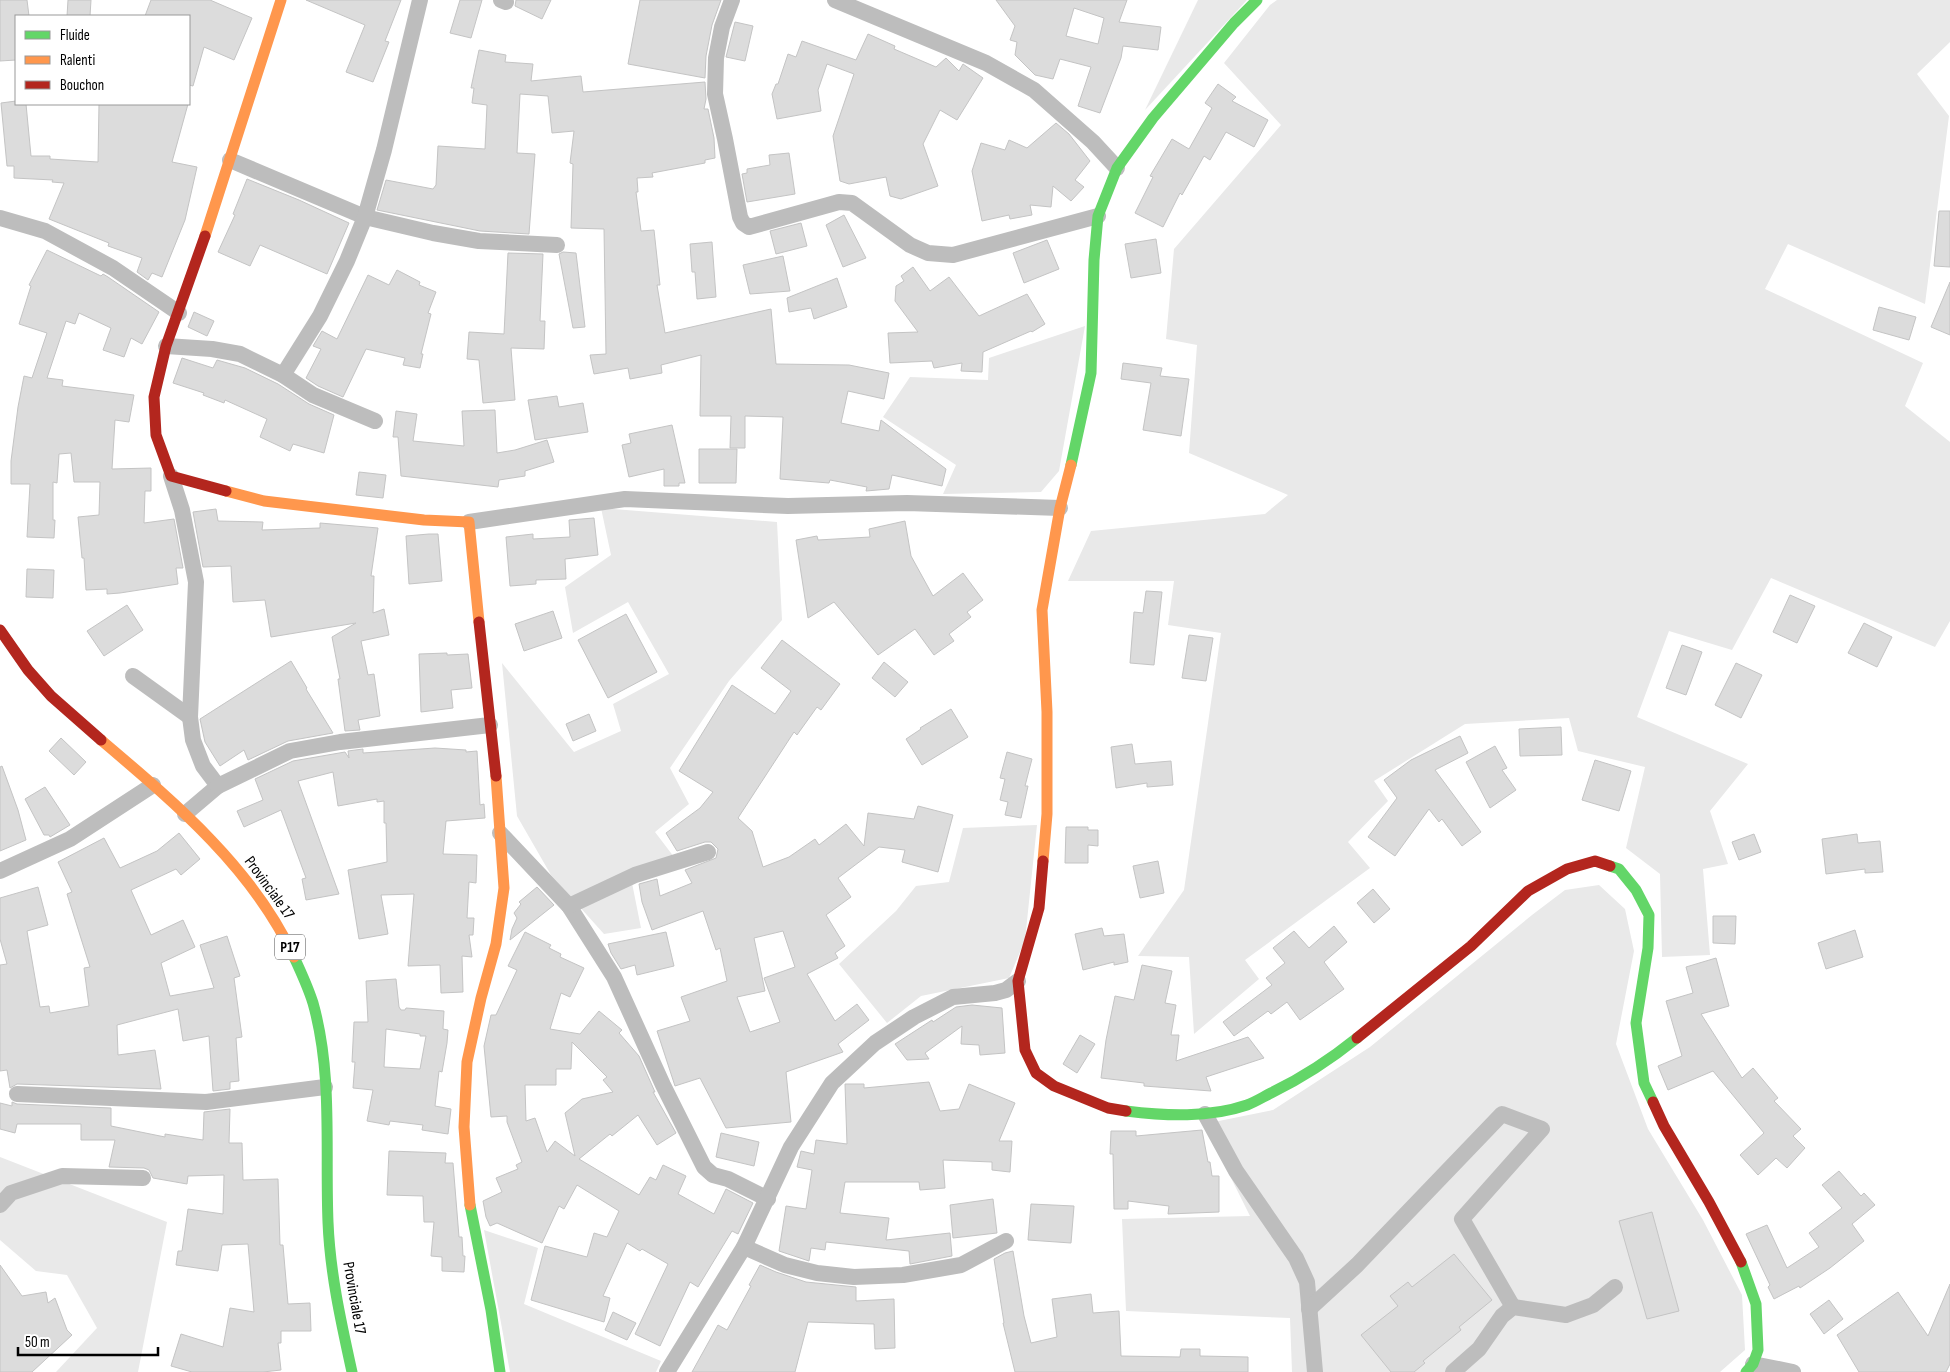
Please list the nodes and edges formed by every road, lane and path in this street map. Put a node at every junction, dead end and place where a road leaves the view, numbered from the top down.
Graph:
1 (281, 0) edge
2 (420, 0) edge
3 (732, 0) edge
4 (835, 0) edge
5 (1256, 0) edge
6 (865, 6) edge
7 (230, 160) junction
8 (1117, 168) junction
9 (1098, 216) junction
10 (365, 217) junction
11 (0, 218) edge
12 (557, 246) dead end
13 (179, 313) junction
14 (166, 346) junction
15 (283, 375) junction
16 (375, 421) dead end
17 (171, 476) junction
18 (1060, 508) junction
19 (469, 522) junction
20 (0, 630) edge
21 (133, 676) dead end
22 (190, 717) junction
23 (490, 725) junction
24 (153, 785) junction
25 (218, 786) junction
26 (185, 814) junction
27 (500, 834) junction
28 (708, 852) dead end
29 (0, 871) edge
30 (569, 906) junction
31 (1018, 981) junction
32 (325, 1087) junction
33 (17, 1094) dead end
34 (1205, 1114) junction
35 (143, 1178) dead end
36 (768, 1199) junction
37 (0, 1205) edge
38 (1006, 1241) dead end
39 (744, 1247) junction
40 (1615, 1287) dead end
41 (1513, 1307) junction
42 (1309, 1309) junction
43 (1750, 1368) edge
44 (352, 1372) edge
45 (500, 1372) edge
46 (667, 1372) edge
47 (1316, 1372) edge
48 (1453, 1372) edge
49 (1793, 1372) edge

1 - 7 street
2 - 10 street
3 - 9 street
4 - 6 street
5 - 8 street
6 - 8 street
7 - 10 street
7 - 13 street
8 - 9 street
9 - 18 street
10 - 12 street
10 - 15 street
11 - 13 street
13 - 14 street
14 - 15 street
14 - 17 street
15 - 16 street
17 - 19 street
17 - 22 street
18 - 19 street
18 - 31 street
19 - 23 street
20 - 24 street, Provinciale 17 / P17
21 - 22 street
22 - 25 street
23 - 25 street
23 - 27 street
24 - 26 street, Provinciale 17 / P17
24 - 29 street
25 - 26 street
26 - 32 street, Provinciale 17 / P17
27 - 30 street
27 - 45 street
28 - 30 street
30 - 36 street
31 - 34 street
31 - 36 street
32 - 33 street
32 - 44 street, Provinciale 17 / P17
34 - 42 street
34 - 43 street
35 - 37 street
36 - 39 street
38 - 39 street
39 - 46 street
40 - 41 street
41 - 42 street
41 - 48 street
42 - 47 street
43 - 49 street

